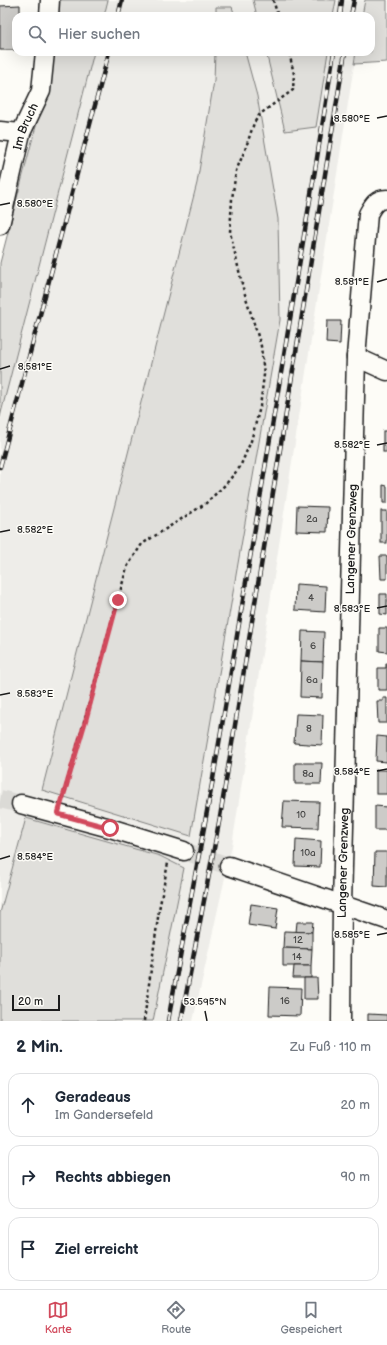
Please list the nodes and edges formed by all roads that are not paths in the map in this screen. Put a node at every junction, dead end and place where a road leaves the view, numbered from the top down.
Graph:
1 (50, 0) edge
2 (49, 12) edge
3 (45, 56) edge
4 (0, 132) edge
5 (22, 133) junction
6 (381, 201) edge
7 (0, 225) edge
8 (356, 357) junction
9 (387, 371) edge
10 (21, 804) tunnel mouth
11 (178, 849) tunnel mouth
12 (229, 866) tunnel mouth
13 (342, 905) junction
14 (387, 920) edge
15 (341, 1021) edge

1 - 2 street
3 - 5 street, Im Bruch
4 - 5 street
5 - 7 street, Im Bruch
6 - 8 street, Langener Grenzweg
8 - 9 street
8 - 13 street, Langener Grenzweg
10 - 11 street
12 - 13 street
13 - 14 street
13 - 15 street, Langener Grenzweg

